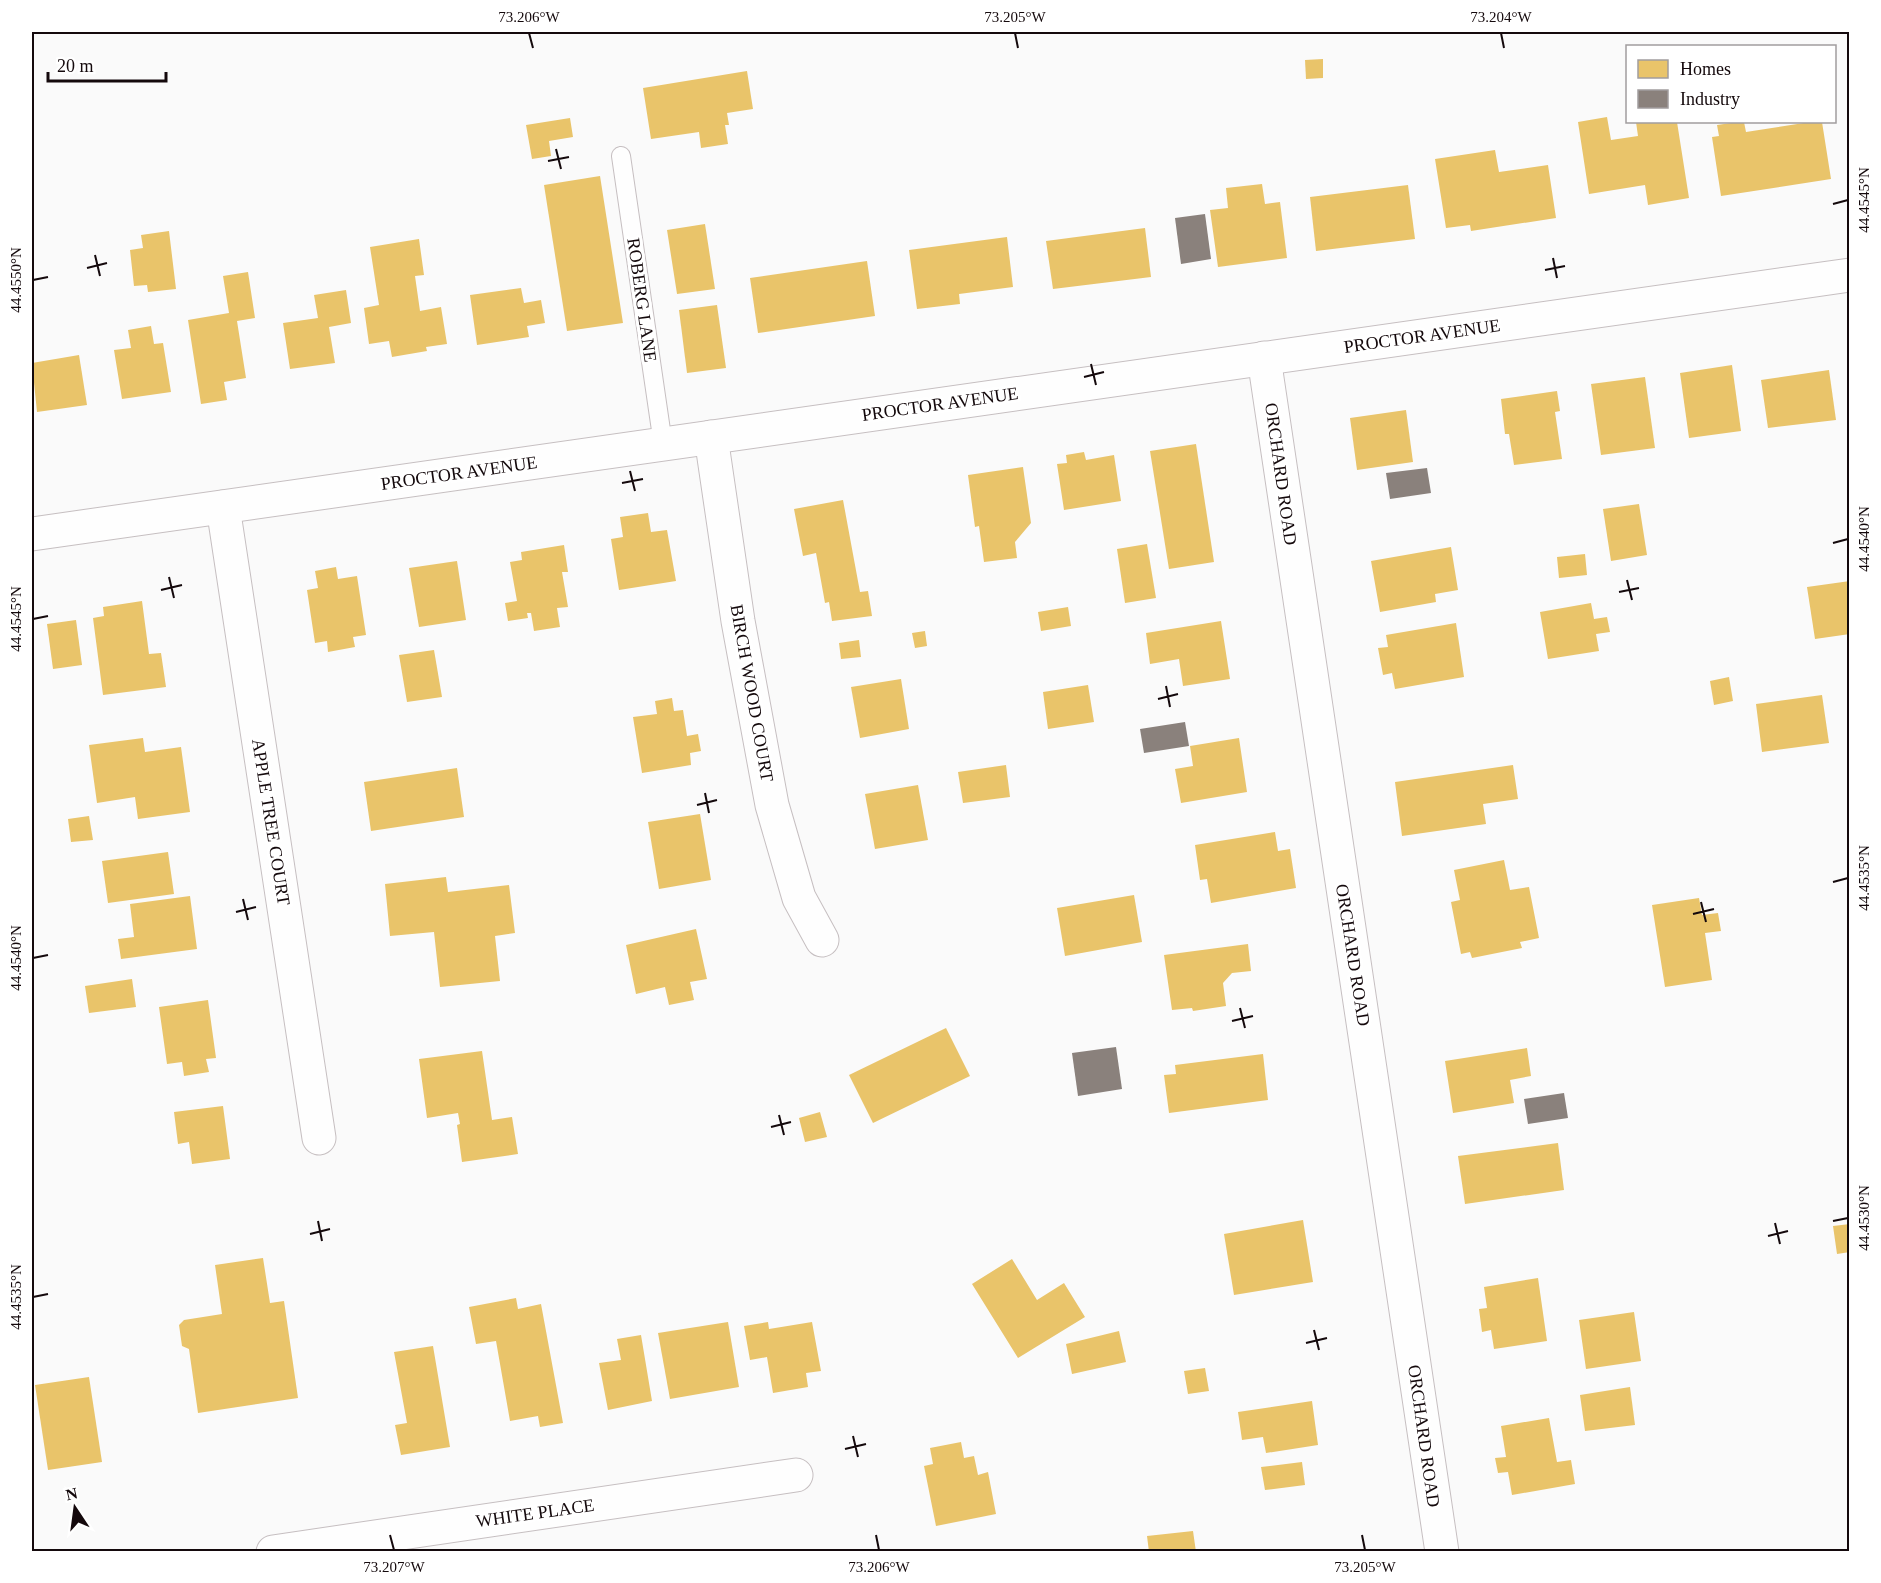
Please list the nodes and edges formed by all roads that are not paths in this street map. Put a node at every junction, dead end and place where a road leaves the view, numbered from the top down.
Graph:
1 (621, 156) dead end
2 (1850, 275) edge
3 (1264, 358) junction
4 (711, 437) junction
5 (663, 444) junction
6 (223, 507) junction
7 (32, 534) edge
8 (822, 940) dead end
9 (318, 1138) dead end
10 (796, 1475) dead end
11 (273, 1551) edge
12 (1442, 1551) edge

1 - 5 lane, ROBERG LANE
2 - 3 street, PROCTOR AVENUE
3 - 4 street, PROCTOR AVENUE
3 - 12 street, ORCHARD ROAD
4 - 5 street, PROCTOR AVENUE
4 - 8 street, BIRCH WOOD COURT
5 - 6 street, PROCTOR AVENUE
6 - 7 street, PROCTOR AVENUE
6 - 9 street, APPLE TREE COURT
10 - 11 street, WHITE PLACE

